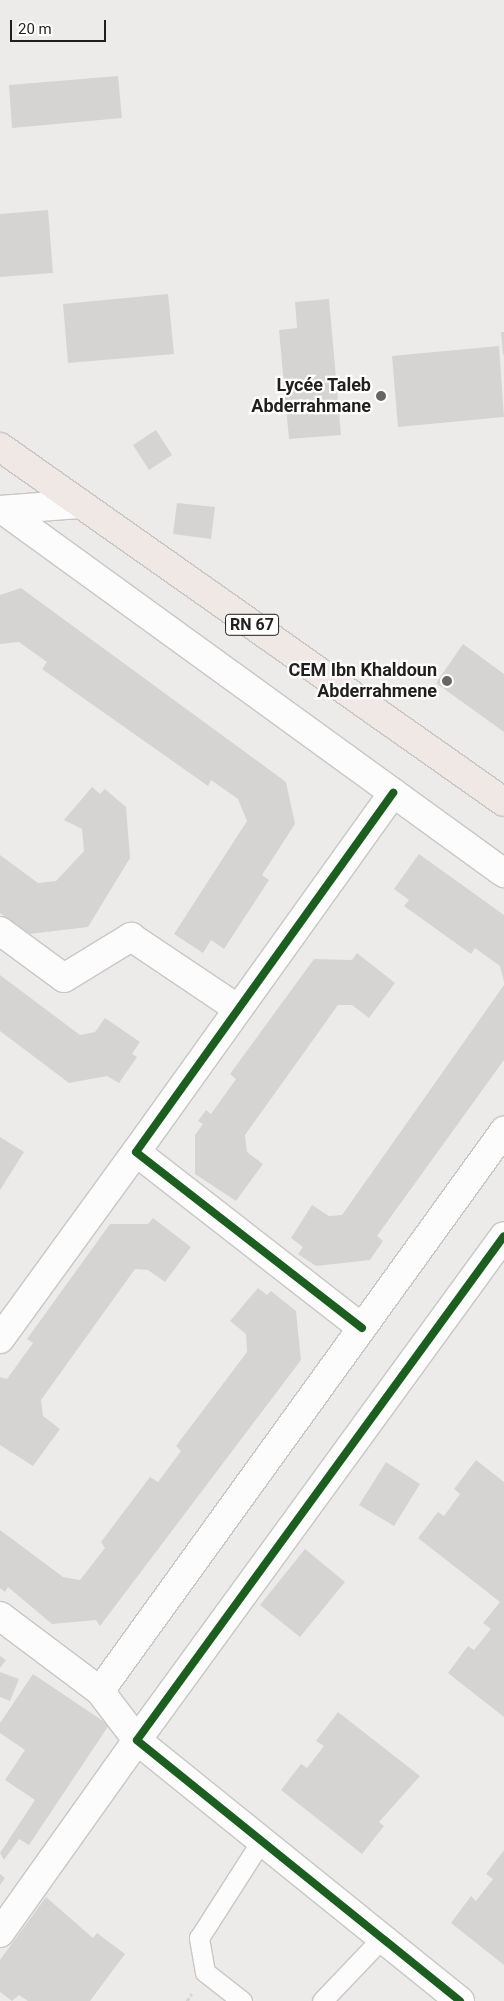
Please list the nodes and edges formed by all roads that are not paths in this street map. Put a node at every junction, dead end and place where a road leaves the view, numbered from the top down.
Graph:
1 (0, 447) edge
2 (79, 504) junction
3 (2, 510) edge
4 (393, 792) junction
5 (504, 802) edge
6 (504, 873) edge
7 (0, 931) edge
8 (238, 1010) junction
9 (504, 1131) edge
10 (136, 1152) junction
11 (504, 1236) edge
12 (362, 1328) junction
13 (0, 1340) edge
14 (0, 1616) edge
15 (100, 1691) junction
16 (137, 1740) junction
17 (261, 1841) junction
18 (0, 1933) edge
19 (382, 1938) junction
20 (242, 2001) edge
21 (322, 2001) edge
22 (460, 2001) edge

1 - 2 main road, RN 67
2 - 3 street
2 - 5 main road, RN 67
3 - 4 street
4 - 6 street
4 - 8 street
7 - 8 street
8 - 10 street
9 - 12 street
10 - 12 street
10 - 13 street
11 - 16 street
12 - 15 street
14 - 15 street
15 - 16 street
16 - 17 street
16 - 18 street
17 - 19 street
17 - 20 lane
19 - 21 lane
19 - 22 street

